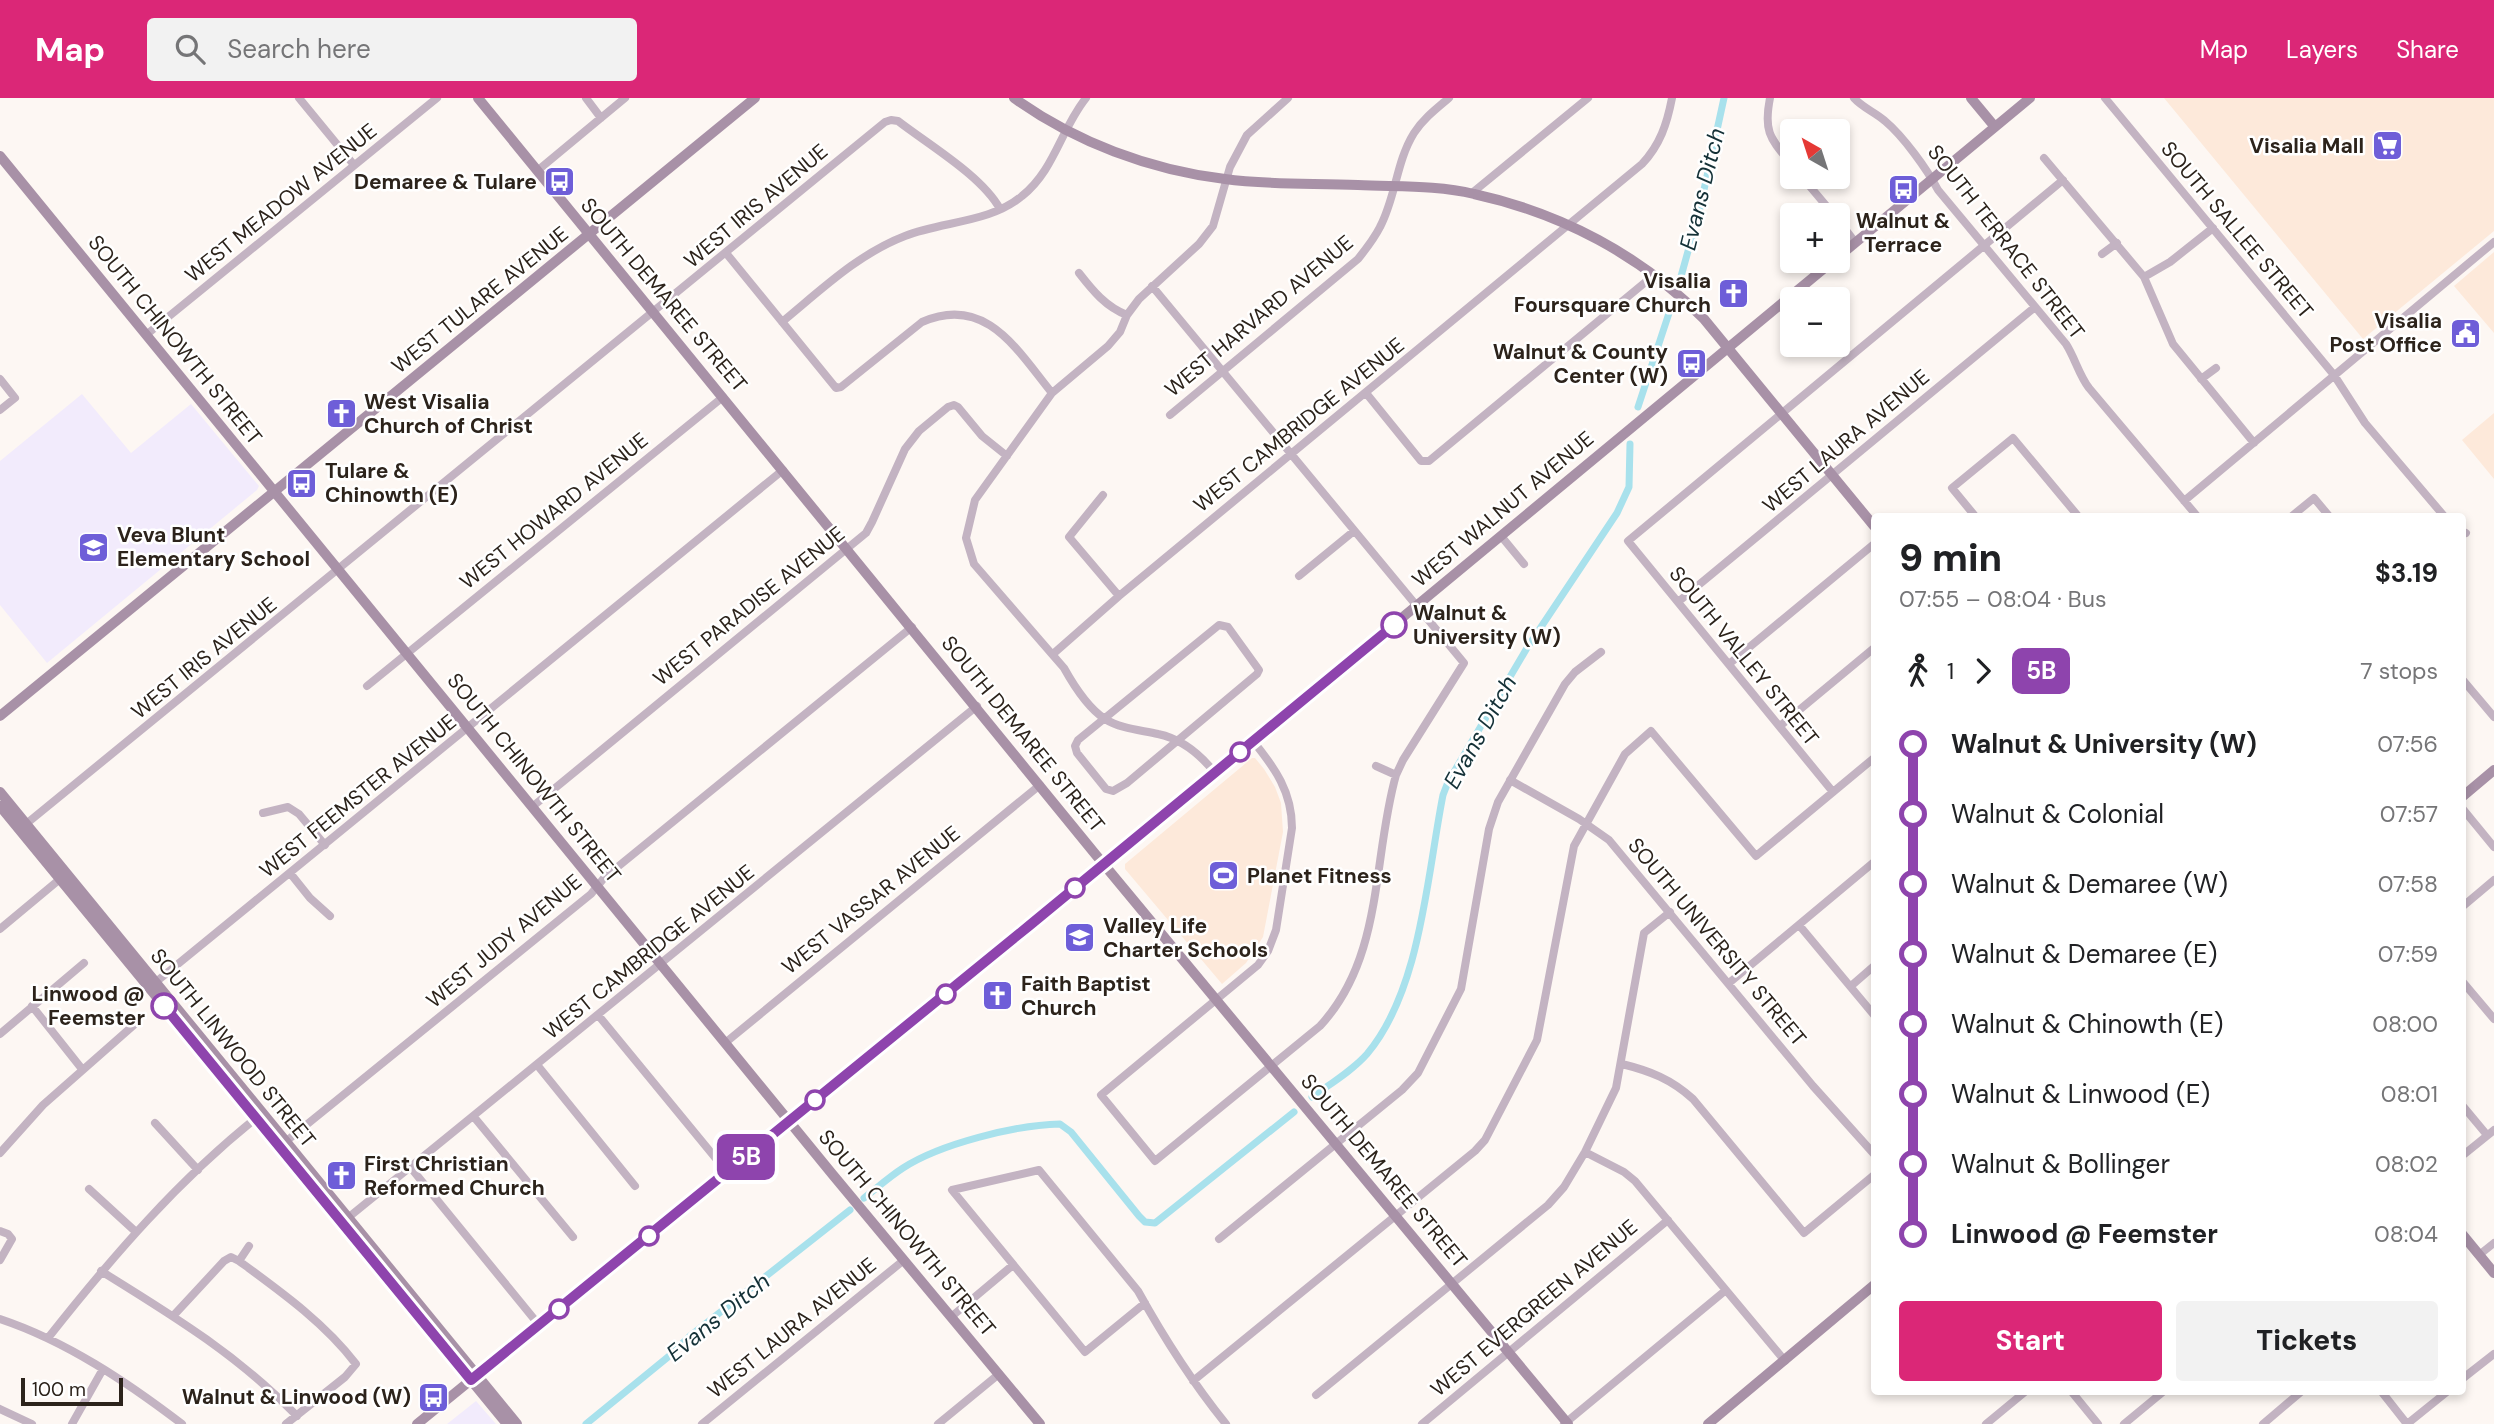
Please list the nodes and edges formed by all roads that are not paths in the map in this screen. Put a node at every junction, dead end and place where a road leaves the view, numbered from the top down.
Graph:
1 (299, 98) edge
2 (437, 98) edge
3 (478, 98) edge
4 (586, 98) edge
5 (625, 98) edge
6 (755, 98) edge
7 (1014, 98) edge
8 (1086, 98) edge
9 (1288, 98) edge
10 (1449, 98) edge
11 (1588, 98) edge
12 (1672, 98) edge
13 (1770, 98) edge
14 (1854, 98) edge
15 (1971, 98) edge
16 (2030, 98) edge
17 (2105, 98) edge
18 (601, 118) junction
19 (1994, 127) junction
20 (1066, 130) junction
21 (1780, 151) edge
22 (0, 156) edge
23 (2044, 158) dead end
24 (354, 166) junction
25 (537, 171) junction
26 (1932, 178) junction
27 (1227, 180) junction
28 (2063, 180) junction
29 (1394, 187) junction
30 (1812, 189) edge
31 (1472, 193) junction
32 (1823, 203) edge
33 (1000, 209) junction
34 (1569, 225) junction
35 (2213, 228) junction
36 (589, 235) junction
37 (1850, 236) edge
38 (1855, 242) junction
39 (2494, 242) edge
40 (2117, 243) junction
41 (1850, 246) edge
42 (1984, 246) junction
43 (726, 253) junction
44 (2102, 254) dead end
45 (1079, 273) dead end
46 (1819, 273) edge
47 (1654, 275) junction
48 (2144, 278) junction
49 (1152, 286) junction
50 (2035, 307) junction
51 (654, 314) junction
52 (1128, 315) junction
53 (782, 322) junction
54 (146, 335) junction
55 (1728, 348) junction
56 (2216, 368) dead end
57 (1223, 371) junction
58 (2334, 375) junction
59 (0, 379) edge
60 (2202, 380) junction
61 (1052, 393) junction
62 (1366, 393) junction
63 (723, 397) junction
64 (0, 410) edge
65 (1783, 413) junction
66 (1170, 415) dead end
67 (2254, 443) junction
68 (1292, 455) junction
69 (1007, 456) junction
70 (783, 470) junction
71 (1833, 475) junction
72 (274, 493) junction
73 (1103, 495) dead end
74 (2184, 501) junction
75 (1973, 513) edge
76 (2076, 513) edge
77 (2194, 513) edge
78 (2296, 513) edge
79 (2326, 513) edge
80 (2441, 513) edge
81 (1871, 522) edge
82 (1354, 531) junction
83 (1501, 536) junction
84 (1871, 546) edge
85 (848, 548) junction
86 (1524, 564) dead end
87 (339, 570) junction
88 (1299, 576) dead end
89 (1119, 596) junction
90 (1678, 602) junction
91 (1416, 607) junction
92 (912, 627) junction
93 (1871, 650) edge
94 (1601, 652) dead end
95 (407, 653) junction
96 (1053, 654) junction
97 (1729, 664) junction
98 (367, 686) dead end
99 (2466, 687) edge
100 (977, 706) junction
101 (0, 716) edge
102 (2494, 717) edge
103 (1105, 719) junction
104 (1780, 726) junction
105 (468, 728) junction
106 (1179, 741) junction
107 (1253, 741) junction
108 (1871, 760) edge
109 (1376, 766) dead end
110 (2494, 770) edge
111 (1215, 773) junction
112 (1396, 775) junction
113 (1510, 780) junction
114 (1040, 785) junction
115 (1833, 792) junction
116 (0, 793) edge
117 (2466, 794) edge
118 (0, 806) edge
119 (532, 807) junction
120 (263, 813) dead end
121 (2466, 813) edge
122 (1586, 823) junction
123 (26, 824) junction
124 (25, 837) junction
125 (325, 845) junction
126 (2494, 846) edge
127 (1104, 864) junction
128 (1871, 865) edge
129 (290, 873) junction
130 (60, 879) junction
131 (2494, 880) edge
132 (597, 886) junction
133 (2466, 904) edge
134 (1670, 912) junction
135 (330, 916) dead end
136 (1799, 925) junction
137 (0, 929) edge
138 (84, 963) dead end
139 (661, 964) junction
140 (1871, 969) edge
141 (1729, 983) junction
142 (152, 985) junction
143 (1851, 986) junction
144 (2466, 986) edge
145 (1217, 1000) junction
146 (32, 1006) junction
147 (1871, 1011) edge
148 (598, 1016) junction
149 (2494, 1019) edge
150 (135, 1024) dead end
151 (0, 1034) edge
152 (725, 1042) junction
153 (1622, 1064) junction
154 (537, 1066) junction
155 (1271, 1066) junction
156 (82, 1069) junction
157 (2466, 1109) edge
158 (259, 1116) junction
159 (474, 1117) junction
160 (789, 1121) junction
161 (155, 1123) dead end
162 (2491, 1133) edge
163 (1336, 1144) junction
164 (283, 1145) junction
165 (1871, 1151) edge
166 (1584, 1152) junction
167 (0, 1153) edge
168 (2466, 1153) edge
169 (411, 1168) junction
170 (198, 1170) junction
171 (727, 1172) junction
172 (1871, 1177) edge
173 (635, 1186) dead end
174 (89, 1189) dead end
175 (1396, 1217) junction
176 (1668, 1220) junction
177 (345, 1221) junction
178 (0, 1231) edge
179 (135, 1232) junction
180 (573, 1237) dead end
181 (1219, 1239) dead end
182 (2466, 1239) edge
183 (2494, 1243) edge
184 (249, 1246) dead end
185 (2479, 1255) junction
186 (0, 1260) edge
187 (904, 1260) junction
188 (239, 1261) junction
189 (1013, 1265) junction
190 (102, 1271) junction
191 (2494, 1273) edge
192 (1452, 1284) junction
193 (1871, 1288) edge
194 (1726, 1290) junction
195 (1145, 1303) junction
196 (174, 1315) junction
197 (951, 1317) junction
198 (0, 1319) edge
199 (539, 1325) junction
200 (48, 1338) junction
201 (1509, 1353) junction
202 (2494, 1354) edge
203 (1785, 1361) junction
204 (103, 1369) junction
205 (2466, 1372) edge
206 (999, 1374) junction
207 (474, 1378) junction
208 (1193, 1381) junction
209 (1317, 1395) dead end
210 (2021, 1395) edge
211 (2074, 1395) edge
212 (2159, 1395) edge
213 (2297, 1395) edge
214 (2384, 1395) edge
215 (2443, 1395) edge
216 (0, 1409) edge
217 (297, 1416) junction
218 (1566, 1423) edge
219 (32, 1424) edge
220 (72, 1424) edge
221 (182, 1424) edge
222 (286, 1424) edge
223 (417, 1424) edge
224 (507, 1424) edge
225 (517, 1424) edge
226 (702, 1424) edge
227 (937, 1424) edge
228 (1040, 1424) edge
229 (1226, 1424) edge
230 (1422, 1424) edge
231 (1708, 1424) edge
232 (1986, 1424) edge
233 (2098, 1424) edge
234 (2124, 1424) edge
235 (2263, 1424) edge
236 (2407, 1424) edge

1 - 24 street
2 - 24 street, WEST MEADOW AVENUE
3 - 25 street, SOUTH DEMAREE STREET
4 - 18 street
5 - 18 street
6 - 36 street, WEST TULARE AVENUE
7 - 20 street
8 - 20 street
9 - 27 street
10 - 29 street, WEST HARVARD AVENUE
11 - 31 street
12 - 34 street, WEST CAMBRIDGE AVENUE
13 - 21 street
14 - 26 street, SOUTH TERRACE STREET
15 - 19 street
16 - 19 street
17 - 35 street, SOUTH SALLEE STREET
18 - 25 street
19 - 26 street
20 - 27 street
20 - 33 street
22 - 54 street, SOUTH CHINOWTH STREET
23 - 28 street
24 - 54 street, WEST MEADOW AVENUE
25 - 36 street, SOUTH DEMAREE STREET
26 - 38 street
26 - 42 street, SOUTH TERRACE STREET
27 - 29 street
27 - 49 street
28 - 40 street
28 - 42 street
29 - 31 street
29 - 57 street, WEST HARVARD AVENUE
30 - 32 street
31 - 34 street
33 - 43 street, WEST IRIS AVENUE
33 - 53 street
34 - 47 street
34 - 62 street, WEST CAMBRIDGE AVENUE
35 - 48 street
35 - 58 street, SOUTH SALLEE STREET
36 - 51 street, SOUTH DEMAREE STREET
36 - 72 street, WEST TULARE AVENUE
37 - 38 street
38 - 41 street
39 - 58 street
40 - 44 street
40 - 48 street
42 - 50 street, SOUTH TERRACE STREET
42 - 65 street
43 - 51 street, WEST IRIS AVENUE
43 - 53 street
45 - 52 street
46 - 55 street, WEST WALNUT AVENUE
47 - 55 street
47 - 62 street
48 - 60 street
49 - 52 street
49 - 57 street
50 - 71 street, WEST LAURA AVENUE
50 - 74 street, SOUTH TERRACE STREET
51 - 63 street, SOUTH DEMAREE STREET
51 - 87 street, WEST IRIS AVENUE
52 - 61 street
53 - 61 street
54 - 72 street, SOUTH CHINOWTH STREET
55 - 65 street
55 - 83 street, WEST WALNUT AVENUE
56 - 60 street
57 - 66 street, WEST HARVARD AVENUE
57 - 68 street
58 - 67 street
58 - 80 street, SOUTH SALLEE STREET
59 - 64 street
60 - 67 street
61 - 69 street
62 - 68 street, WEST CAMBRIDGE AVENUE
63 - 70 street, SOUTH DEMAREE STREET
63 - 95 street, WEST HOWARD AVENUE
65 - 71 street
65 - 90 street, SOUTH VALLEY STREET
67 - 74 street
68 - 82 street
68 - 89 street, WEST CAMBRIDGE AVENUE
69 - 85 street, WEST PARADISE AVENUE
69 - 96 street
70 - 85 street, SOUTH DEMAREE STREET
70 - 105 street, WEST FEEMSTER AVENUE
71 - 81 street
71 - 90 street, WEST LAURA AVENUE
72 - 87 street, SOUTH CHINOWTH STREET
72 - 101 street, WEST TULARE AVENUE
73 - 89 street
74 - 77 street, SOUTH TERRACE STREET
75 - 76 street
78 - 79 street
82 - 88 street
82 - 91 street
83 - 86 street
83 - 91 street, WEST WALNUT AVENUE
84 - 97 street
85 - 92 street, SOUTH DEMAREE STREET
85 - 119 street, WEST PARADISE AVENUE
87 - 95 street, SOUTH CHINOWTH STREET
87 - 123 street, WEST IRIS AVENUE
89 - 96 street, WEST CAMBRIDGE AVENUE
90 - 97 street, SOUTH VALLEY STREET
91 - 107 street, WEST WALNUT AVENUE
91 - 112 street
92 - 100 street, SOUTH DEMAREE STREET
92 - 132 street, WEST JUDY AVENUE
93 - 104 street
94 - 113 street
95 - 98 street, WEST HOWARD AVENUE
95 - 105 street, SOUTH CHINOWTH STREET
96 - 103 street
97 - 104 street, SOUTH VALLEY STREET
99 - 102 street
100 - 114 street, SOUTH DEMAREE STREET
100 - 139 street, WEST CAMBRIDGE AVENUE
103 - 106 street
103 - 106 street
103 - 106 street
104 - 115 street, SOUTH VALLEY STREET
105 - 119 street, SOUTH CHINOWTH STREET
105 - 125 street, WEST FEEMSTER AVENUE
106 - 111 street
107 - 111 street, WEST WALNUT AVENUE
107 - 145 street
108 - 115 street
109 - 112 street
110 - 117 street
111 - 127 street, WEST WALNUT AVENUE
112 - 155 street
113 - 122 street, SOUTH UNIVERSITY STREET
113 - 163 street
114 - 127 street, SOUTH DEMAREE STREET
114 - 152 street, WEST VASSAR AVENUE
115 - 122 street
116 - 123 street, SOUTH LINWOOD STREET
118 - 124 street, SOUTH LINWOOD STREET
119 - 132 street, SOUTH CHINOWTH STREET
120 - 125 street
121 - 126 street
122 - 134 street, SOUTH UNIVERSITY STREET
122 - 175 street
123 - 124 street
123 - 142 street, SOUTH LINWOOD STREET
124 - 130 street, SOUTH LINWOOD STREET
125 - 129 street, WEST FEEMSTER AVENUE
127 - 145 street, SOUTH DEMAREE STREET
127 - 160 street, WEST WALNUT AVENUE
128 - 136 street
129 - 135 street
129 - 142 street, WEST FEEMSTER AVENUE
130 - 137 street
130 - 142 street, SOUTH LINWOOD STREET
131 - 133 street
132 - 139 street, SOUTH CHINOWTH STREET
132 - 164 street, WEST JUDY AVENUE
134 - 141 street, SOUTH UNIVERSITY STREET
134 - 153 street
136 - 141 street
136 - 143 street
138 - 146 street
139 - 148 street, WEST CAMBRIDGE AVENUE
139 - 152 street, SOUTH CHINOWTH STREET
140 - 143 street
141 - 165 street, SOUTH UNIVERSITY STREET
142 - 158 street, SOUTH LINWOOD STREET
143 - 147 street
144 - 149 street
145 - 155 street, SOUTH DEMAREE STREET
145 - 155 street
146 - 151 street
146 - 156 street
148 - 154 street, WEST CAMBRIDGE AVENUE
148 - 171 street
150 - 156 street
152 - 160 street, SOUTH CHINOWTH STREET
153 - 166 street
153 - 172 street
154 - 159 street, WEST CAMBRIDGE AVENUE
154 - 173 street
155 - 163 street, SOUTH DEMAREE STREET
156 - 167 street
157 - 162 street
158 - 164 street, SOUTH LINWOOD STREET
158 - 170 street
159 - 169 street, WEST CAMBRIDGE AVENUE
159 - 180 street
160 - 171 street, WEST WALNUT AVENUE
160 - 187 street, SOUTH CHINOWTH STREET
161 - 170 street
162 - 168 street
163 - 175 street, SOUTH DEMAREE STREET
163 - 181 street
164 - 177 street, SOUTH LINWOOD STREET
166 - 176 street
166 - 192 street
169 - 177 street, WEST CAMBRIDGE AVENUE
169 - 199 street
170 - 179 street
171 - 199 street, WEST WALNUT AVENUE
174 - 179 street
175 - 192 street, SOUTH DEMAREE STREET
175 - 208 street
176 - 194 street
176 - 201 street, WEST EVERGREEN AVENUE
177 - 207 street, SOUTH LINWOOD STREET
178 - 186 street
179 - 190 street
182 - 185 street
183 - 185 street
184 - 188 street
185 - 191 street
187 - 197 street, SOUTH CHINOWTH STREET
187 - 226 street, WEST LAURA AVENUE
188 - 196 street
188 - 217 street
189 - 195 street
189 - 195 street
189 - 197 street
190 - 196 street
190 - 200 street
192 - 201 street, SOUTH DEMAREE STREET
192 - 209 street
193 - 203 street
194 - 203 street
194 - 218 street
195 - 208 street
196 - 217 street
197 - 206 street, SOUTH CHINOWTH STREET
198 - 200 street
199 - 207 street, WEST WALNUT AVENUE
200 - 204 street
201 - 218 street, SOUTH DEMAREE STREET
201 - 230 street, WEST EVERGREEN AVENUE
202 - 205 street
203 - 231 street
204 - 220 street
204 - 221 street
206 - 227 street
206 - 228 street, SOUTH CHINOWTH STREET
207 - 223 street, WEST WALNUT AVENUE
207 - 224 street, SOUTH LINWOOD STREET
207 - 225 street, SOUTH LINWOOD STREET
208 - 229 street
210 - 232 street
211 - 233 street
212 - 234 street
213 - 235 street
214 - 236 street
215 - 236 street
216 - 219 street
217 - 222 street

